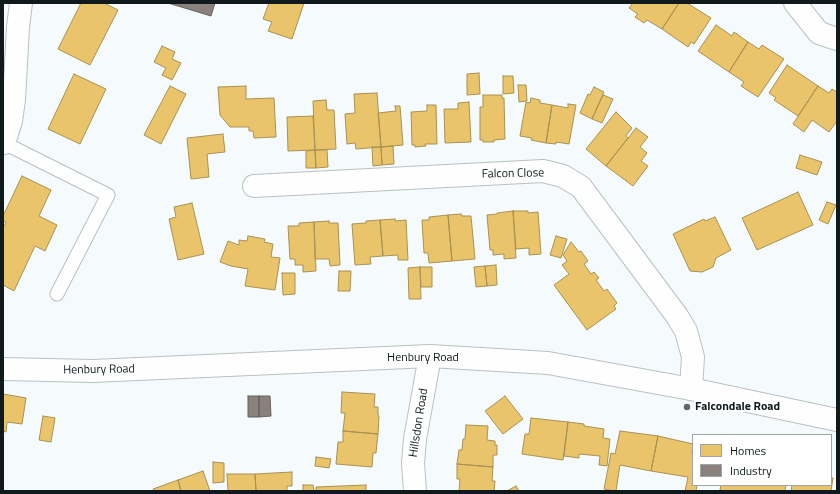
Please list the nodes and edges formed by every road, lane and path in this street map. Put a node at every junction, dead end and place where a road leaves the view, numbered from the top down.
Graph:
1 (21, 3) edge
2 (794, 3) edge
3 (10, 27) edge
4 (837, 39) edge
5 (3, 144) edge
6 (254, 186) dead end
7 (57, 294) dead end
8 (430, 356) junction
9 (3, 369) edge
10 (691, 389) junction
11 (837, 420) edge
12 (415, 491) edge

1 - 3 street
2 - 4 street
3 - 5 street
5 - 7 lane
6 - 10 street, Falcon Close
8 - 9 street, Henbury Road
8 - 10 street, Henbury Road
8 - 12 street, Hillsdon Road
10 - 11 street, Henbury Road

